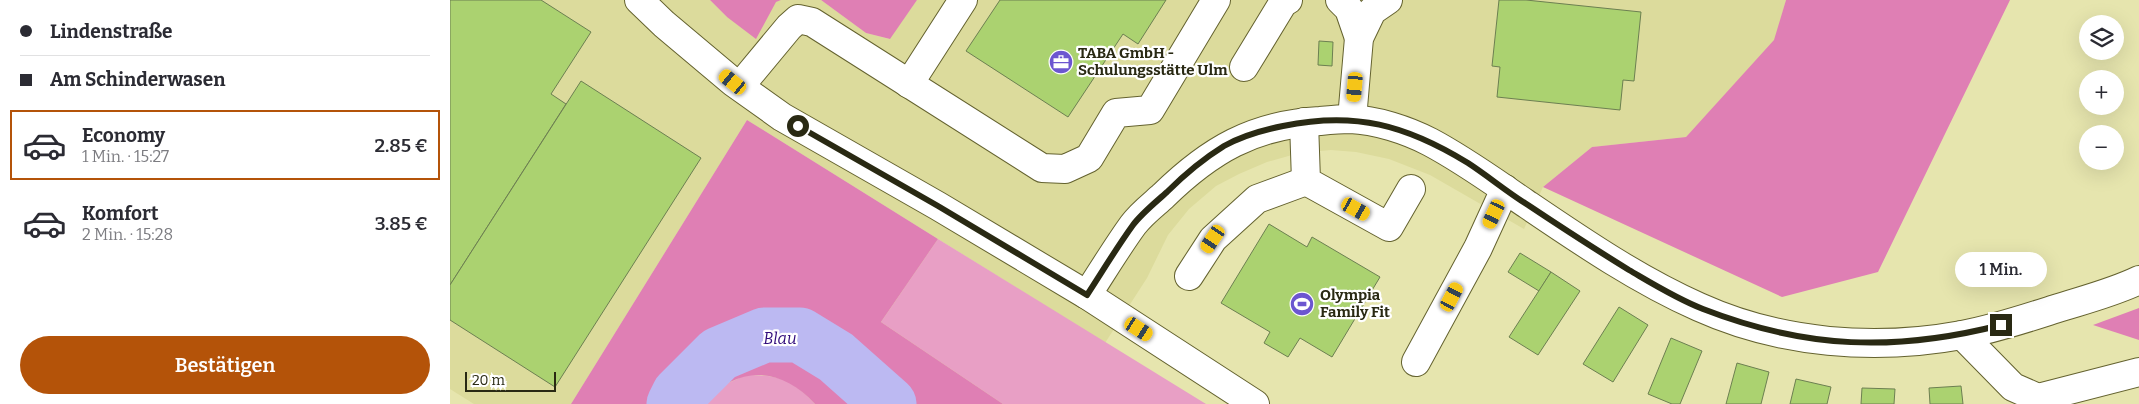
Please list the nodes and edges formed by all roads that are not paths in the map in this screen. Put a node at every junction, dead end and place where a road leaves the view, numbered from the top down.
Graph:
1 (639, 0) edge
2 (963, 0) edge
3 (1216, 0) edge
4 (1288, 0) edge
5 (1340, 0) edge
6 (1388, 0) edge
7 (1359, 38) junction
8 (1244, 67) dead end
9 (909, 84) junction
10 (740, 86) junction
11 (1352, 119) junction
12 (1304, 122) junction
13 (1306, 181) junction
14 (1410, 189) dead end
15 (1505, 189) junction
16 (1189, 276) dead end
17 (2139, 280) edge
18 (1087, 295) junction
19 (1962, 335) junction
20 (1416, 362) dead end
21 (2139, 372) edge
22 (1255, 404) edge

1 - 10 street
2 - 9 street
3 - 9 street
4 - 8 street
5 - 7 street
6 - 7 street
7 - 11 street
9 - 10 street
10 - 18 street
11 - 12 street
11 - 15 street
12 - 13 street
12 - 18 street
13 - 14 street
13 - 16 street
15 - 19 street
15 - 20 street
17 - 19 street
18 - 22 street
19 - 21 street

